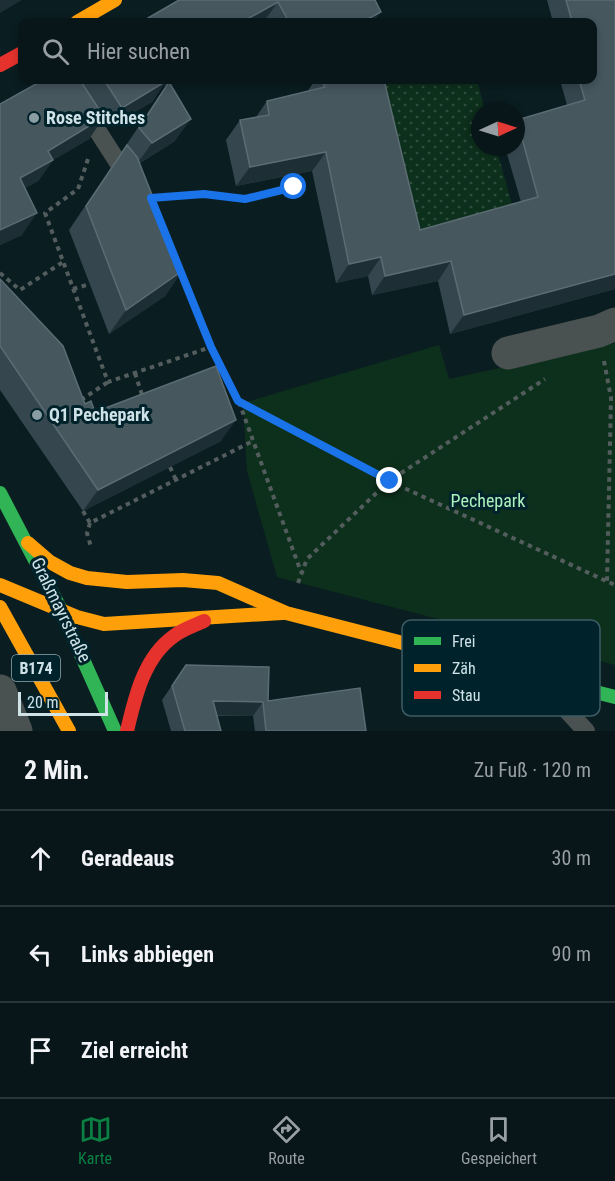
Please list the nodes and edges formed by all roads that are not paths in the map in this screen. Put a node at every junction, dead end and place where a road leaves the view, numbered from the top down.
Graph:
1 (115, 0) edge
2 (84, 18) edge
3 (18, 55) edge
4 (0, 64) edge
5 (68, 84) edge
6 (144, 190) edge
7 (607, 328) edge
8 (508, 353) dead end
9 (0, 493) edge
10 (28, 543) junction
11 (0, 585) edge
12 (0, 607) edge
13 (62, 613) junction
14 (286, 613) junction
15 (208, 619) junction
16 (402, 643) edge
17 (0, 691) edge
18 (600, 694) edge
19 (615, 698) edge
20 (572, 716) edge
21 (16, 731) edge
22 (69, 731) edge
23 (115, 731) edge
24 (127, 731) edge
25 (586, 731) edge

1 - 2 street
3 - 4 street
5 - 6 lane
7 - 8 street
9 - 10 street, Graßmayrstraße / B174
10 - 13 street, Graßmayrstraße / B174
10 - 14 street
11 - 13 street
12 - 22 street, B174
13 - 15 street
13 - 23 street, Graßmayrstraße / B174
14 - 15 street
14 - 16 street
15 - 24 street
17 - 21 street
18 - 19 street
20 - 25 lane

